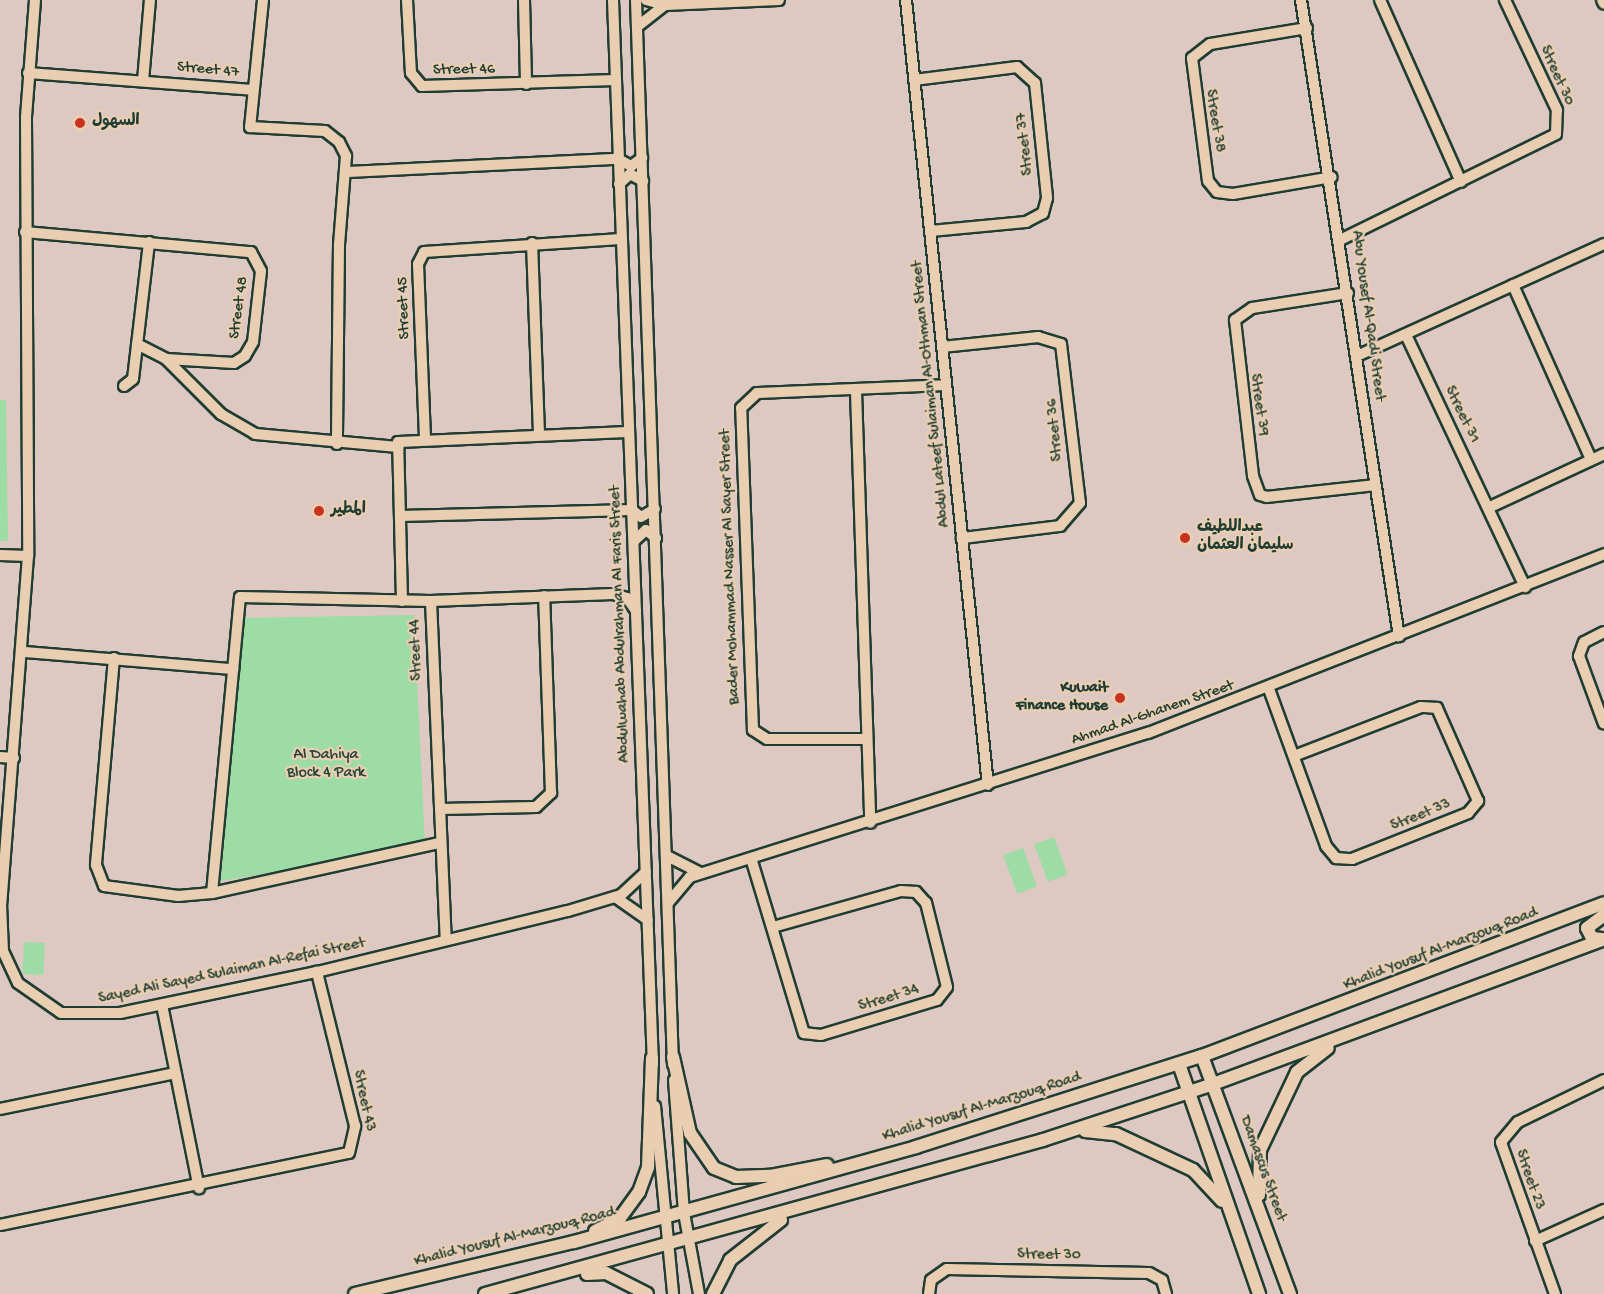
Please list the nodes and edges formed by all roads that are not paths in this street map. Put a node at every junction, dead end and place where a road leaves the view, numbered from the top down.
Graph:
1 (35, 0) edge
2 (150, 0) edge
3 (263, 0) edge
4 (407, 0) edge
5 (524, 0) edge
6 (614, 0) edge
7 (636, 0) edge
8 (646, 0) edge
9 (779, 0) edge
10 (906, 0) edge
11 (1301, 0) edge
12 (1380, 0) edge
13 (1504, 0) edge
14 (665, 5) junction
15 (638, 27) junction
16 (1307, 28) junction
17 (28, 73) junction
18 (616, 80) junction
19 (914, 80) junction
20 (143, 81) junction
21 (526, 84) junction
22 (252, 90) junction
23 (642, 158) junction
24 (618, 159) junction
25 (348, 172) junction
26 (1332, 177) junction
27 (643, 181) junction
28 (1461, 182) junction
29 (619, 184) junction
30 (930, 231) junction
31 (25, 232) junction
32 (621, 239) junction
33 (1342, 239) junction
34 (148, 242) junction
35 (532, 243) junction
36 (1604, 244) edge
37 (1513, 285) junction
38 (1348, 293) junction
39 (1406, 335) junction
40 (137, 344) junction
41 (942, 347) junction
42 (1358, 356) junction
43 (166, 359) junction
44 (946, 385) junction
45 (124, 386) dead end
46 (856, 391) junction
47 (628, 432) junction
48 (539, 434) junction
49 (425, 438) junction
50 (337, 444) junction
51 (398, 447) junction
52 (1604, 453) edge
53 (1591, 459) junction
54 (1375, 485) junction
55 (1490, 507) junction
56 (655, 509) junction
57 (632, 510) junction
58 (400, 516) junction
59 (656, 538) junction
60 (962, 538) junction
61 (633, 541) junction
62 (1604, 554) edge
63 (0, 555) edge
64 (28, 556) junction
65 (634, 577) junction
66 (1525, 587) junction
67 (613, 594) junction
68 (544, 596) junction
69 (402, 601) junction
70 (431, 602) junction
71 (636, 610) junction
72 (1604, 632) edge
73 (1400, 637) junction
74 (24, 652) junction
75 (114, 658) junction
76 (233, 669) junction
77 (1269, 689) junction
78 (1604, 724) edge
79 (866, 739) junction
80 (1294, 756) junction
81 (0, 757) edge
82 (14, 758) junction
83 (988, 785) junction
84 (440, 810) junction
85 (870, 823) junction
86 (440, 843) junction
87 (667, 856) junction
88 (751, 858) junction
89 (646, 872) junction
90 (700, 873) junction
91 (212, 893) junction
92 (615, 897) junction
93 (668, 903) junction
94 (1604, 903) edge
95 (1, 904) edge
96 (1604, 915) edge
97 (648, 920) junction
98 (773, 927) junction
99 (1604, 939) edge
100 (446, 940) junction
101 (317, 972) junction
102 (650, 976) junction
103 (670, 976) junction
104 (651, 998) junction
105 (671, 998) junction
106 (162, 1005) junction
107 (1348, 1036) junction
108 (1202, 1056) junction
109 (673, 1057) junction
110 (652, 1058) junction
111 (1179, 1064) junction
112 (175, 1073) junction
113 (1604, 1080) edge
114 (1213, 1084) junction
115 (1189, 1092) junction
116 (0, 1109) edge
117 (1043, 1140) junction
118 (916, 1147) junction
119 (199, 1188) junction
120 (1259, 1208) junction
121 (1604, 1210) edge
122 (684, 1212) junction
123 (793, 1213) junction
124 (1232, 1217) junction
125 (662, 1219) junction
126 (0, 1225) edge
127 (688, 1240) junction
128 (1535, 1241) junction
129 (574, 1242) junction
130 (664, 1247) junction
131 (570, 1274) junction
132 (929, 1290) edge
133 (1166, 1292) edge
134 (355, 1294) edge
135 (485, 1294) edge
136 (647, 1294) edge
137 (672, 1294) edge
138 (699, 1294) edge
139 (713, 1294) edge
140 (1259, 1294) edge
141 (1290, 1294) edge
142 (1555, 1294) edge

1 - 17 street, Sayed Ali Sayed Sulaiman Al-Refai Street
2 - 20 street
3 - 22 street, Street 47
4 - 21 street, Street 46
5 - 21 street
6 - 18 street, Abdulwahab Abdulrahman Al Faris Street
7 - 15 street
8 - 14 street
9 - 14 street
10 - 19 street, Abdul Lateef Sulaiman Al-Othman Street
11 - 16 street, Abu Yousef Al-Qadi Street
12 - 28 street
13 - 28 street, Street 30
14 - 15 street
15 - 23 street
16 - 26 street, Abu Yousef Al-Qadi Street
16 - 26 street, Street 38
17 - 20 street, Street 47
17 - 31 street, Sayed Ali Sayed Sulaiman Al-Refai Street
18 - 21 street, Street 46
18 - 24 street, Abdulwahab Abdulrahman Al Faris Street
19 - 30 street, Abdul Lateef Sulaiman Al-Othman Street
19 - 30 street, Street 37
20 - 22 street, Street 47
22 - 25 street
23 - 24 street
23 - 27 street
24 - 25 street
24 - 29 street, Abdulwahab Abdulrahman Al Faris Street
25 - 50 street
26 - 33 street, Abu Yousef Al-Qadi Street
27 - 29 street
27 - 56 street
28 - 33 street, Street 30
29 - 32 street, Abdulwahab Abdulrahman Al Faris Street
30 - 41 street, Abdul Lateef Sulaiman Al-Othman Street
31 - 34 street, Street 48
31 - 64 street, Sayed Ali Sayed Sulaiman Al-Refai Street
32 - 35 street, Street 45
32 - 47 street, Abdulwahab Abdulrahman Al Faris Street
33 - 38 street, Abu Yousef Al-Qadi Street
34 - 40 street
34 - 43 street, Street 48
35 - 48 street
35 - 49 street, Street 45
36 - 37 street
37 - 39 street
37 - 53 street
38 - 42 street, Abu Yousef Al-Qadi Street
38 - 54 street, Street 39
39 - 42 street
39 - 55 street, Street 31
40 - 43 street, Street 48
40 - 45 street
41 - 44 street, Abdul Lateef Sulaiman Al-Othman Street
41 - 60 street, Street 36
42 - 54 street, Abu Yousef Al-Qadi Street
43 - 50 street, Street 48
44 - 46 street, Bader Mohammad Nasser Al Sayer Street
44 - 60 street, Abdul Lateef Sulaiman Al-Othman Street
46 - 79 street
46 - 79 street, Bader Mohammad Nasser Al Sayer Street
47 - 48 street
47 - 57 street, Abdulwahab Abdulrahman Al Faris Street
48 - 49 street
49 - 51 street
50 - 51 street, Street 48
51 - 58 street
52 - 53 street
53 - 55 street
54 - 73 street, Abu Yousef Al-Qadi Street
55 - 66 street, Street 31
56 - 57 street
56 - 59 street
57 - 58 street
57 - 61 street, Abdulwahab Abdulrahman Al Faris Street
58 - 69 street
59 - 61 street
59 - 87 street
60 - 83 street, Abdul Lateef Sulaiman Al-Othman Street
61 - 65 street, Abdulwahab Abdulrahman Al Faris Street
62 - 66 street, Ahmad Al-Ghanem Street
63 - 64 street
64 - 74 street, Sayed Ali Sayed Sulaiman Al-Refai Street
65 - 67 street
65 - 71 street, Abdulwahab Abdulrahman Al Faris Street
66 - 73 street, Ahmad Al-Ghanem Street
67 - 68 street, Street 44
67 - 71 street
68 - 70 street, Street 44
68 - 84 street
69 - 70 street
69 - 76 street
70 - 84 street, Street 44
71 - 89 street, Abdulwahab Abdulrahman Al Faris Street
72 - 78 street
73 - 77 street, Ahmad Al-Ghanem Street
74 - 75 street
74 - 82 street, Sayed Ali Sayed Sulaiman Al-Refai Street
75 - 76 street
75 - 91 street
76 - 91 street
77 - 80 street, Street 33
77 - 83 street, Ahmad Al-Ghanem Street
79 - 85 street
80 - 80 street, Street 33
81 - 82 street
82 - 95 street, Sayed Ali Sayed Sulaiman Al-Refai Street
83 - 85 street, Ahmad Al-Ghanem Street
84 - 86 street, Street 44
85 - 88 street, Ahmad Al-Ghanem Street
86 - 91 street
86 - 100 street, Street 44
87 - 90 street
87 - 93 street
88 - 90 street, Ahmad Al-Ghanem Street
88 - 98 street, Street 34
89 - 92 street, Sayed Ali Sayed Sulaiman Al-Refai Street
89 - 97 street, Abdulwahab Abdulrahman Al Faris Street
90 - 93 street, Ahmad Al-Ghanem Street
92 - 97 street
92 - 100 street, Sayed Ali Sayed Sulaiman Al-Refai Street
93 - 103 street
94 - 108 main road, Khalid Yousuf Al-Marzouq Road
95 - 106 street, Sayed Ali Sayed Sulaiman Al-Refai Street
96 - 99 main road
97 - 102 street, Abdulwahab Abdulrahman Al Faris Street
98 - 98 street, Street 34
99 - 107 main road
100 - 101 street, Sayed Ali Sayed Sulaiman Al-Refai Street
101 - 106 street, Sayed Ali Sayed Sulaiman Al-Refai Street
101 - 119 street, Street 43
102 - 103 street
102 - 104 street, Abdulwahab Abdulrahman Al Faris Street
103 - 105 street
104 - 105 street
104 - 110 street, Abdulwahab Abdulrahman Al Faris Street
105 - 109 street
106 - 112 street
107 - 114 main road
107 - 120 main road
108 - 111 main road, Khalid Yousuf Al-Marzouq Road
108 - 114 main road, Damascus Street
109 - 118 main road
109 - 122 street
110 - 125 street, Abdulwahab Abdulrahman Al Faris Street
110 - 129 main road
111 - 115 main road
111 - 118 main road, Khalid Yousuf Al-Marzouq Road
112 - 116 street
112 - 119 street
113 - 128 street, Street 23
114 - 115 main road
114 - 120 main road, Damascus Street
115 - 117 main road
115 - 124 main road
117 - 123 main road
117 - 124 main road
118 - 122 main road, Khalid Yousuf Al-Marzouq Road
119 - 126 street, Street 43
120 - 141 main road, Damascus Street
121 - 128 street
122 - 125 main road, Khalid Yousuf Al-Marzouq Road
122 - 127 street
123 - 127 main road
123 - 139 main road
124 - 140 main road
125 - 129 main road, Khalid Yousuf Al-Marzouq Road
125 - 130 street, Abdulwahab Abdulrahman Al Faris Street
127 - 130 main road
127 - 138 street
128 - 142 street, Street 23
129 - 134 main road, Khalid Yousuf Al-Marzouq Road
130 - 131 main road
130 - 137 street, Abdulwahab Abdulrahman Al Faris Street
131 - 135 main road
131 - 136 main road
132 - 133 street, Street 30

